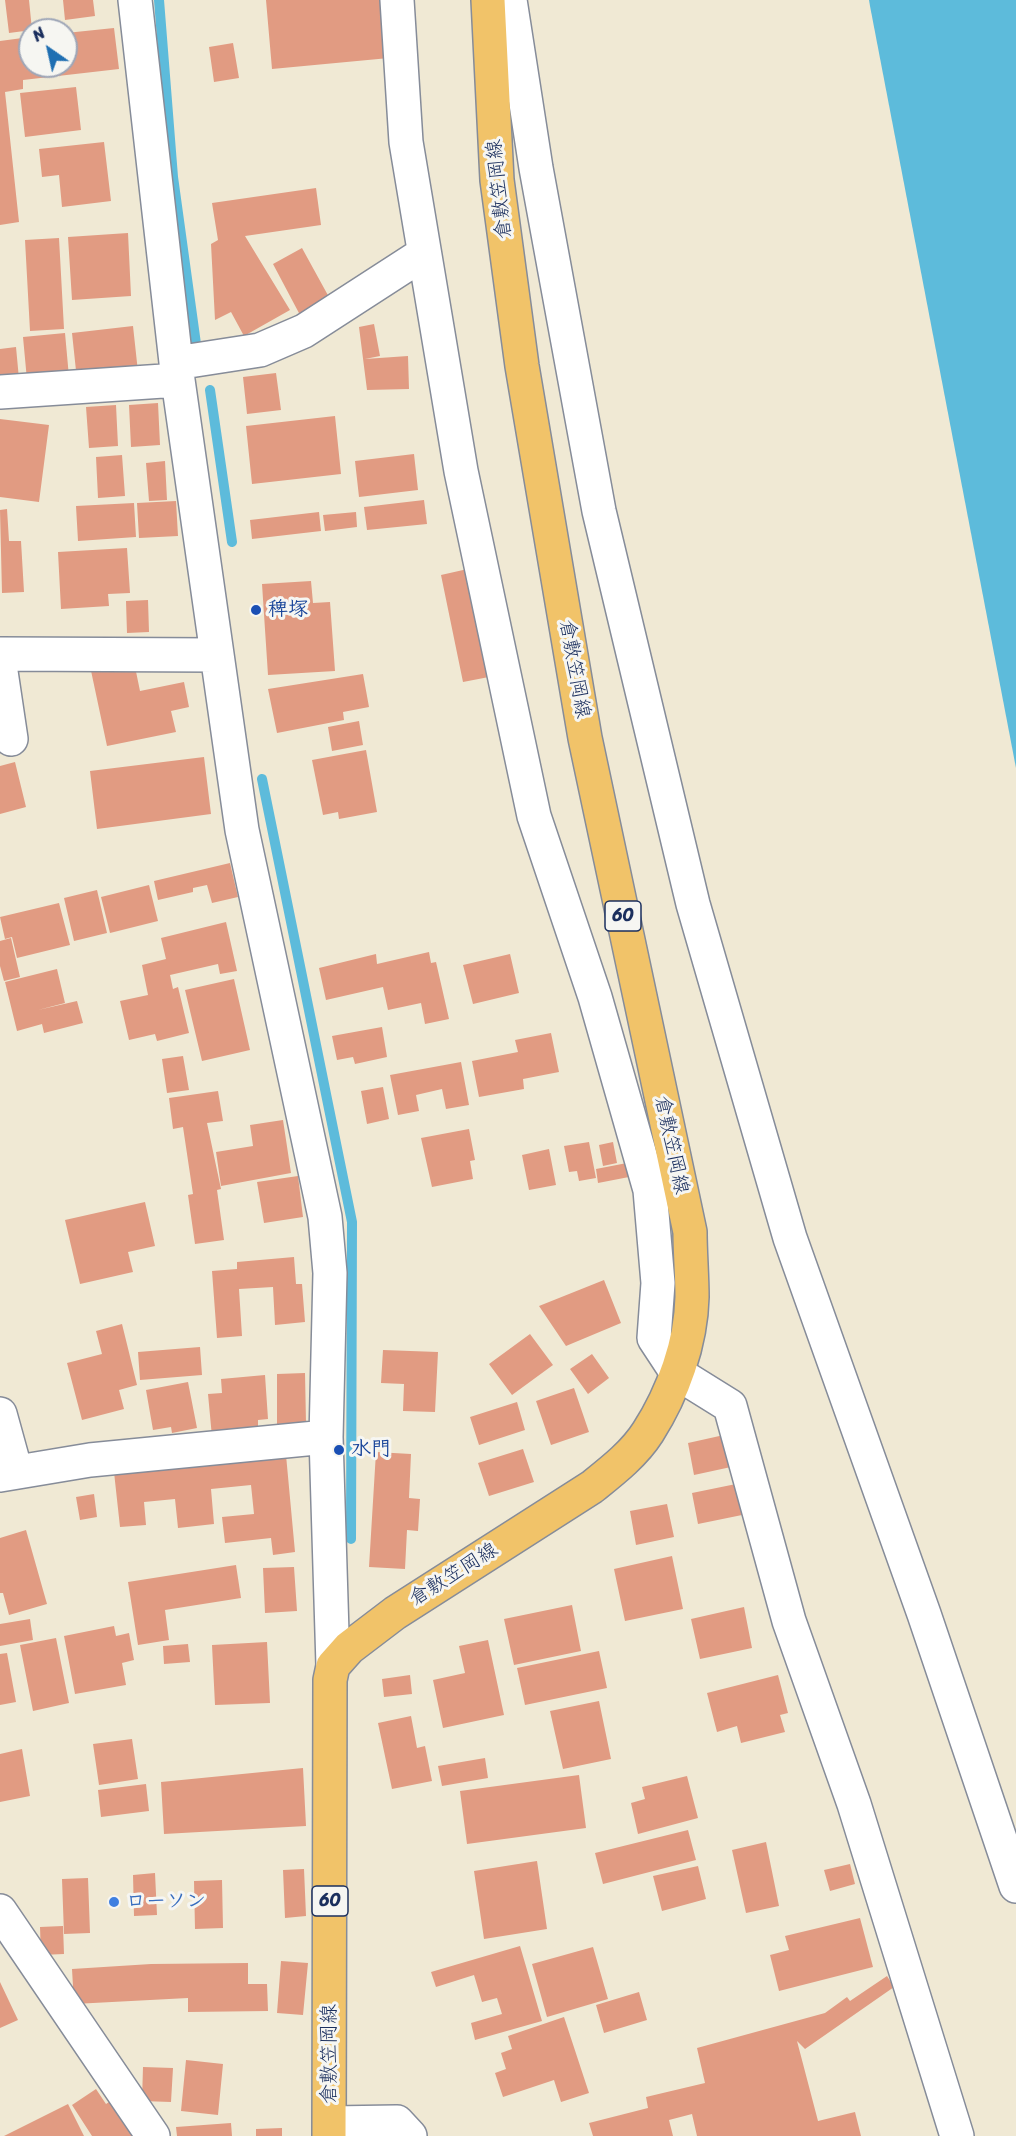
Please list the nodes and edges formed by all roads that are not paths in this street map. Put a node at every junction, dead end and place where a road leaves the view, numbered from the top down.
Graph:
1 (135, 0) edge
2 (397, 0) edge
3 (488, 0) edge
4 (510, 0) edge
5 (495, 135) junction
6 (533, 148) junction
7 (423, 254) junction
8 (177, 371) junction
9 (0, 392) edge
10 (0, 654) edge
11 (217, 655) junction
12 (0, 665) edge
13 (11, 739) dead end
14 (677, 1373) junction
15 (0, 1414) edge
16 (326, 1437) junction
17 (8, 1474) edge
18 (333, 1666) junction
19 (1016, 1886) edge
20 (0, 1911) edge
21 (330, 2129) edge
22 (153, 2136) edge
23 (410, 2136) edge
24 (957, 2136) edge

1 - 8 street
2 - 7 street
3 - 5 main road, 倉敷笠岡線 / 60
4 - 6 street
5 - 6 street
5 - 14 main road, 倉敷笠岡線 / 60
6 - 19 street
7 - 8 street
7 - 14 street
8 - 9 street
8 - 11 street
10 - 11 street
11 - 16 street
12 - 13 street
14 - 18 main road, 倉敷笠岡線 / 60
14 - 24 street
15 - 17 street
16 - 17 street
16 - 18 street
18 - 21 main road, 倉敷笠岡線 / 60
20 - 22 street
21 - 23 street

